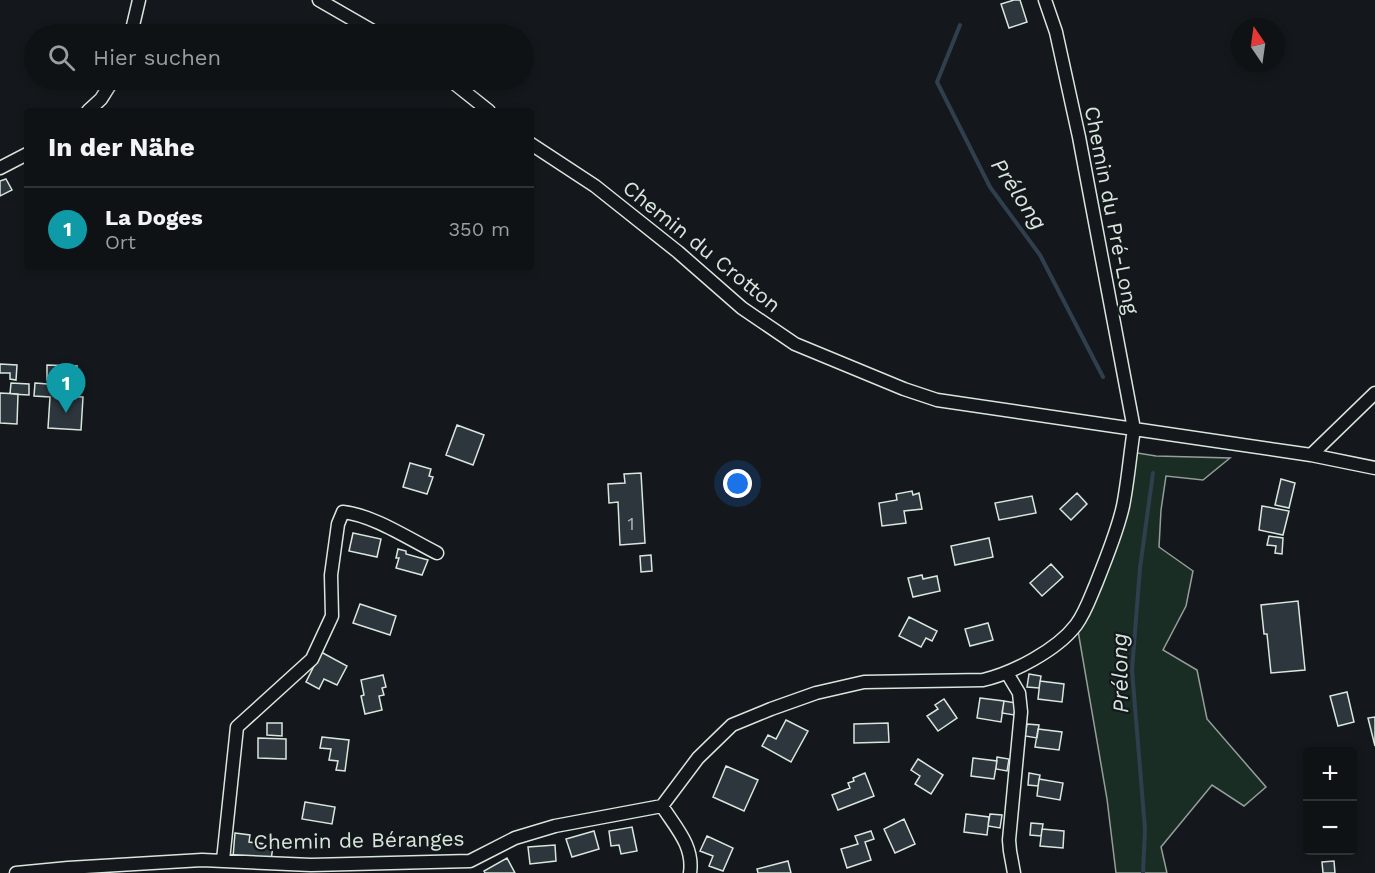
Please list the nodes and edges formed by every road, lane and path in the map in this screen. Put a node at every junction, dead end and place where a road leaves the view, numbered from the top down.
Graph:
1 (140, 0) edge
2 (319, 0) edge
3 (1045, 0) edge
4 (134, 24) edge
5 (361, 24) edge
6 (107, 90) edge
7 (463, 90) edge
8 (91, 108) edge
9 (485, 108) edge
10 (534, 146) edge
11 (24, 156) edge
12 (0, 168) edge
13 (1375, 393) edge
14 (1134, 429) junction
15 (1311, 455) junction
16 (1375, 468) edge
17 (436, 553) dead end
18 (1007, 673) junction
19 (662, 806) junction
20 (223, 860) junction
21 (15, 873) edge
22 (690, 873) edge
23 (1014, 873) edge

1 - 4 street
2 - 5 street
3 - 14 street, Chemin du Pré-Long
6 - 8 street
7 - 9 street
10 - 14 street, Chemin du Crotton
11 - 12 street
13 - 15 street
14 - 15 street
14 - 18 street
15 - 16 street
17 - 20 street
18 - 19 street
18 - 23 street
19 - 20 street, Chemin de Béranges
19 - 22 street
20 - 21 street, Chemin de Béranges

